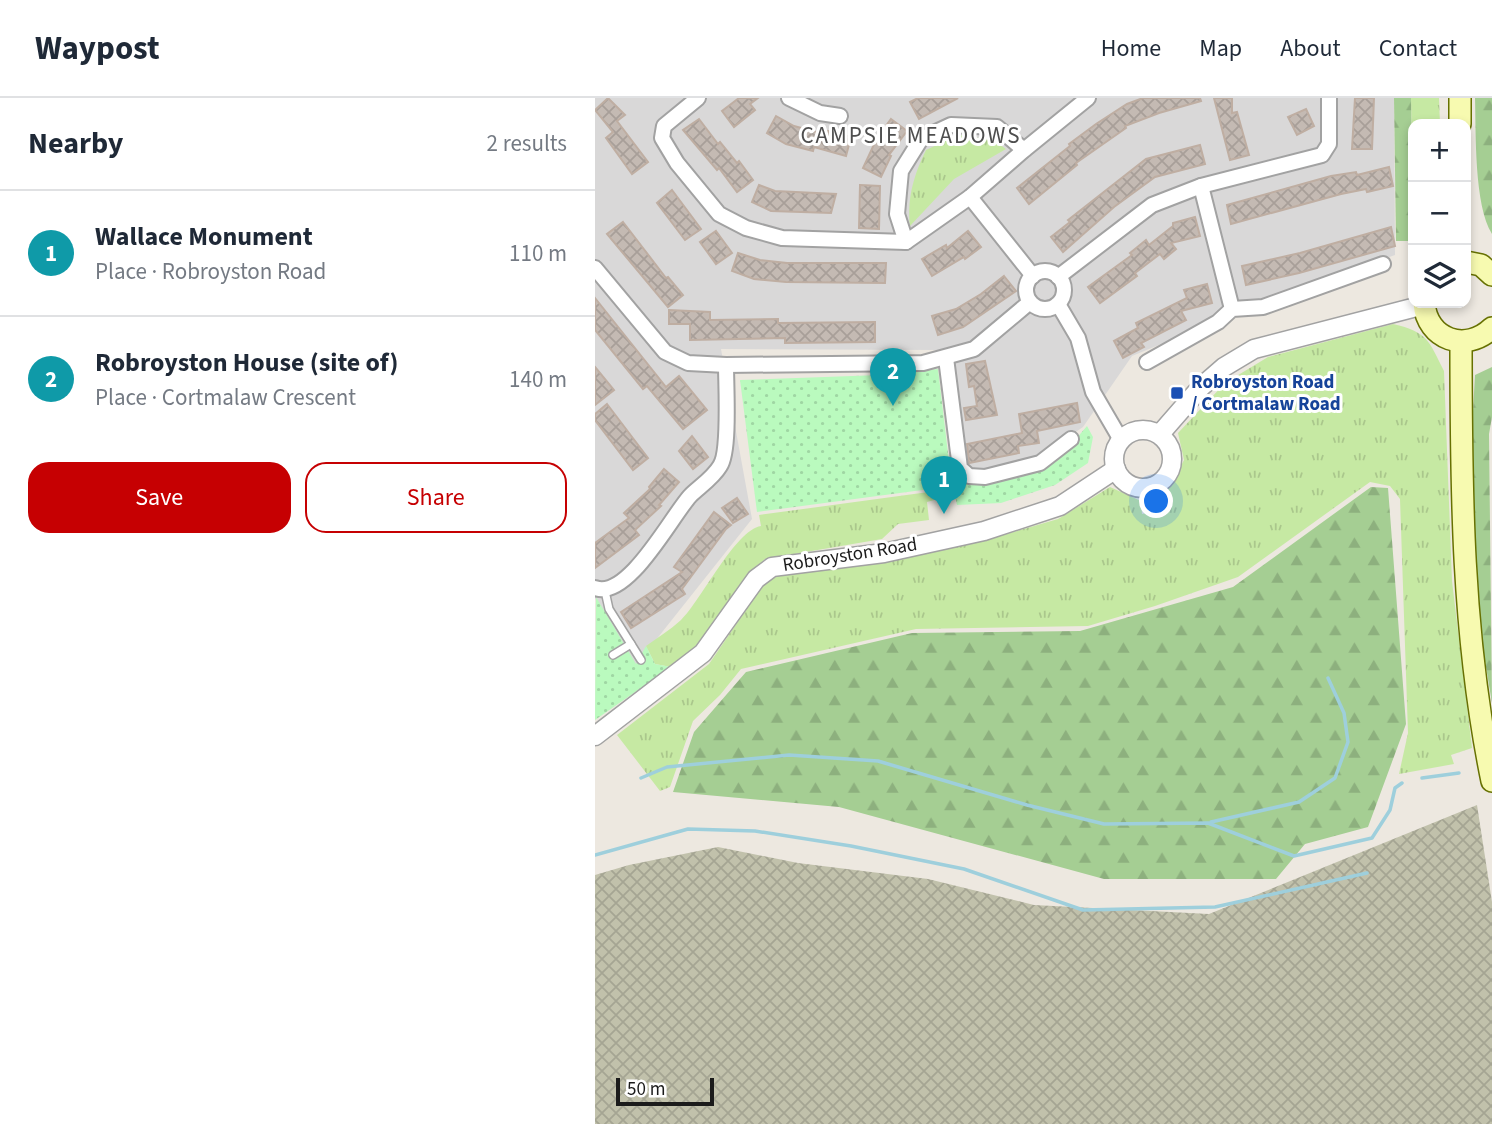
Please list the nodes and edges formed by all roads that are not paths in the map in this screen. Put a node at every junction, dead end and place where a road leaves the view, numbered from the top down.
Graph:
1 (698, 98) edge
2 (789, 98) edge
3 (1089, 98) edge
4 (1329, 98) edge
5 (1460, 98) edge
6 (840, 116) dead end
7 (1460, 119) edge
8 (1024, 150) junction
9 (1201, 186) junction
10 (970, 197) junction
11 (906, 242) junction
12 (1471, 263) edge
13 (1383, 264) dead end
14 (595, 268) edge
15 (1492, 275) edge
16 (1034, 276) junction
17 (1058, 276) junction
18 (1030, 302) junction
19 (1058, 304) junction
20 (1409, 308) edge
21 (1426, 308) edge
22 (1232, 309) junction
23 (1492, 328) edge
24 (1461, 342) junction
25 (946, 358) junction
26 (1147, 362) dead end
27 (726, 365) junction
28 (1160, 434) junction
29 (1070, 439) dead end
30 (1121, 440) junction
31 (1116, 469) junction
32 (600, 589) edge
33 (631, 644) junction
34 (613, 655) dead end
35 (641, 660) dead end
36 (595, 736) edge
37 (1492, 781) edge

1 - 11 street
2 - 6 street
3 - 8 street
4 - 9 street
5 - 7 main road
8 - 10 street
8 - 11 street
9 - 17 street
9 - 22 street
10 - 11 street
10 - 16 street
12 - 15 main road
13 - 22 street
14 - 27 street
16 - 17 street
16 - 18 street
17 - 19 street
18 - 19 street
18 - 25 street
19 - 30 street
20 - 28 street
21 - 24 main road
22 - 26 street
23 - 24 main road
24 - 37 main road
25 - 27 street
25 - 29 street
27 - 32 street
28 - 30 street
28 - 31 street
30 - 31 street
31 - 36 street, Robroyston Road
32 - 33 lane
33 - 34 lane
33 - 35 lane

